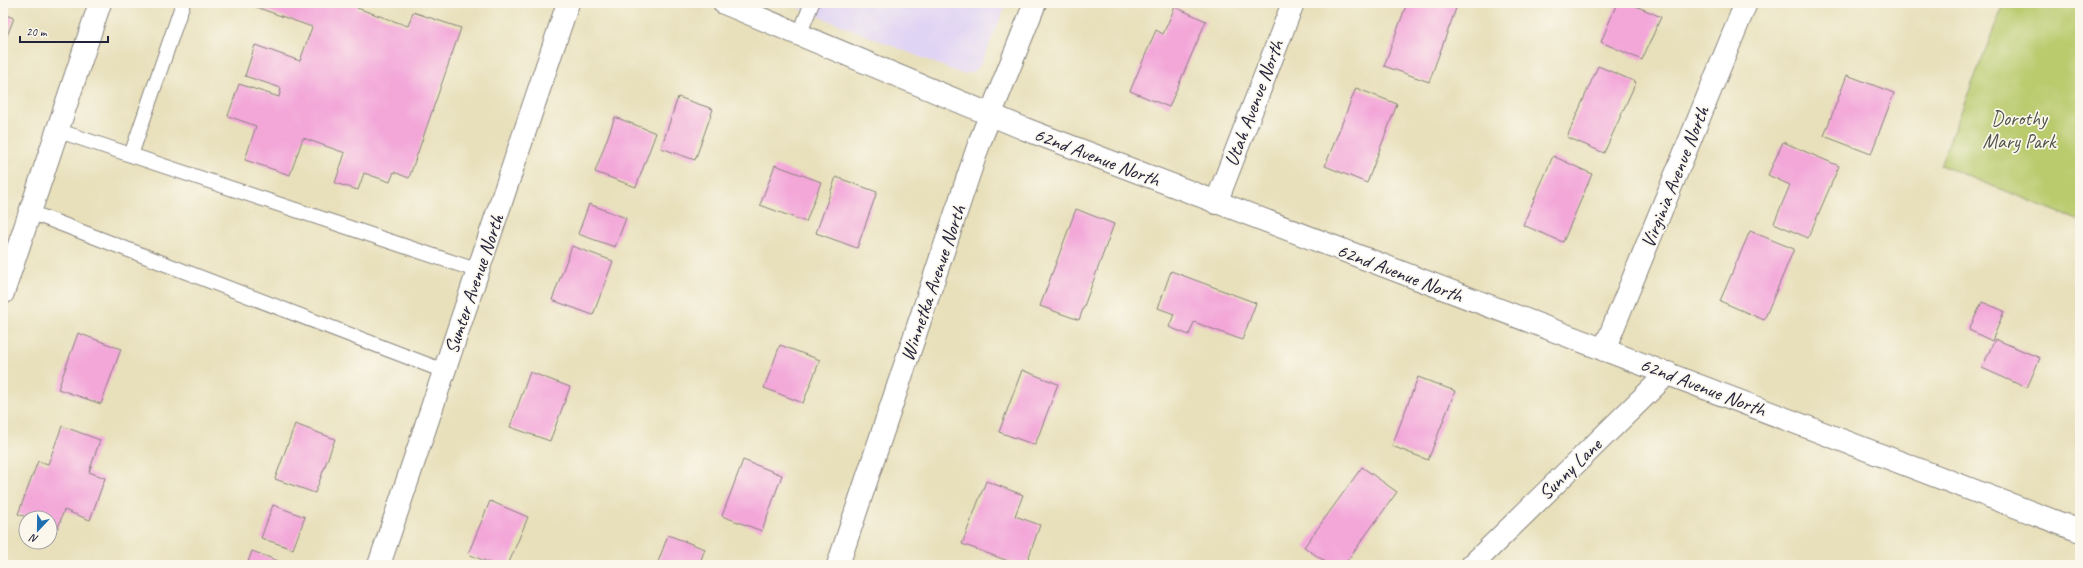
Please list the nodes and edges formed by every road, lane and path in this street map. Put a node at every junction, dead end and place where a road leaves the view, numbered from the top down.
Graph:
1 (100, 3) edge
2 (183, 3) edge
3 (568, 3) edge
4 (724, 3) edge
5 (812, 3) edge
6 (1035, 3) edge
7 (1293, 3) edge
8 (1746, 3) edge
9 (799, 35) junction
10 (990, 115) junction
11 (56, 130) junction
12 (131, 155) junction
13 (1216, 203) junction
14 (30, 212) junction
15 (479, 271) junction
16 (3, 293) edge
17 (1604, 350) junction
18 (444, 371) junction
19 (1668, 373) junction
20 (2080, 531) edge
21 (379, 565) edge
22 (838, 565) edge
23 (1472, 565) edge

1 - 11 street
2 - 12 lane
3 - 15 street, Sumter Avenue North
4 - 9 street, 62nd Avenue North
5 - 9 lane
6 - 10 street, Winnetka Avenue North
7 - 13 street, Utah Avenue North
8 - 17 street, Virginia Avenue North
9 - 10 street, 62nd Avenue North
10 - 13 street, 62nd Avenue North
10 - 22 street, Winnetka Avenue North
11 - 12 lane
11 - 14 street
12 - 15 lane
13 - 17 street, 62nd Avenue North
14 - 16 street
14 - 18 lane
15 - 18 street, Sumter Avenue North
17 - 19 street, 62nd Avenue North
18 - 21 street, Sumter Avenue North
19 - 20 street, 62nd Avenue North
19 - 23 street, Sunny Lane

